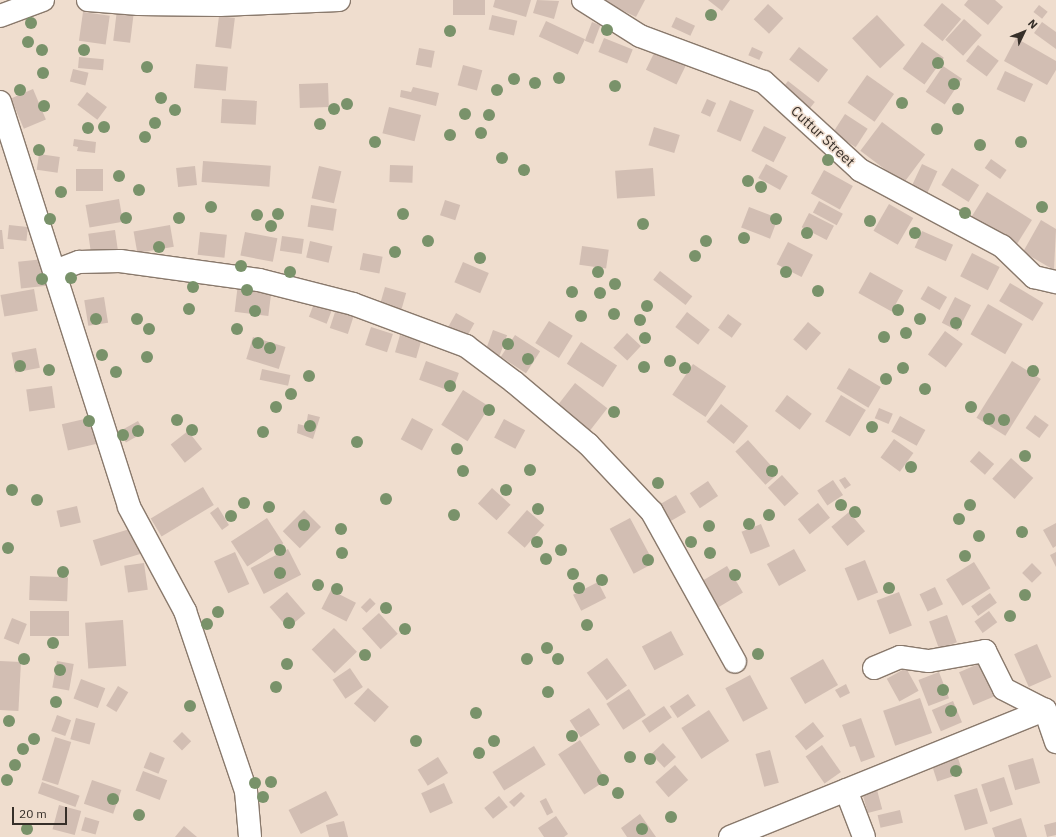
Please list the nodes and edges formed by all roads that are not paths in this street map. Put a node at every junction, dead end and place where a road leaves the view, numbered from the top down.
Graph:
1 (43, 0) edge
2 (88, 0) edge
3 (339, 0) edge
4 (583, 0) edge
5 (0, 16) edge
6 (0, 102) edge
7 (55, 271) junction
8 (1056, 282) edge
9 (735, 662) dead end
10 (874, 668) dead end
11 (1045, 710) junction
12 (1056, 742) edge
13 (846, 790) junction
14 (250, 837) edge
15 (730, 837) edge
16 (864, 837) edge

1 - 5 street
2 - 3 street
4 - 8 street, Cuttur Street
6 - 7 street
7 - 9 street
7 - 14 street
10 - 11 street
11 - 12 street
11 - 13 street
13 - 15 street
13 - 16 street

